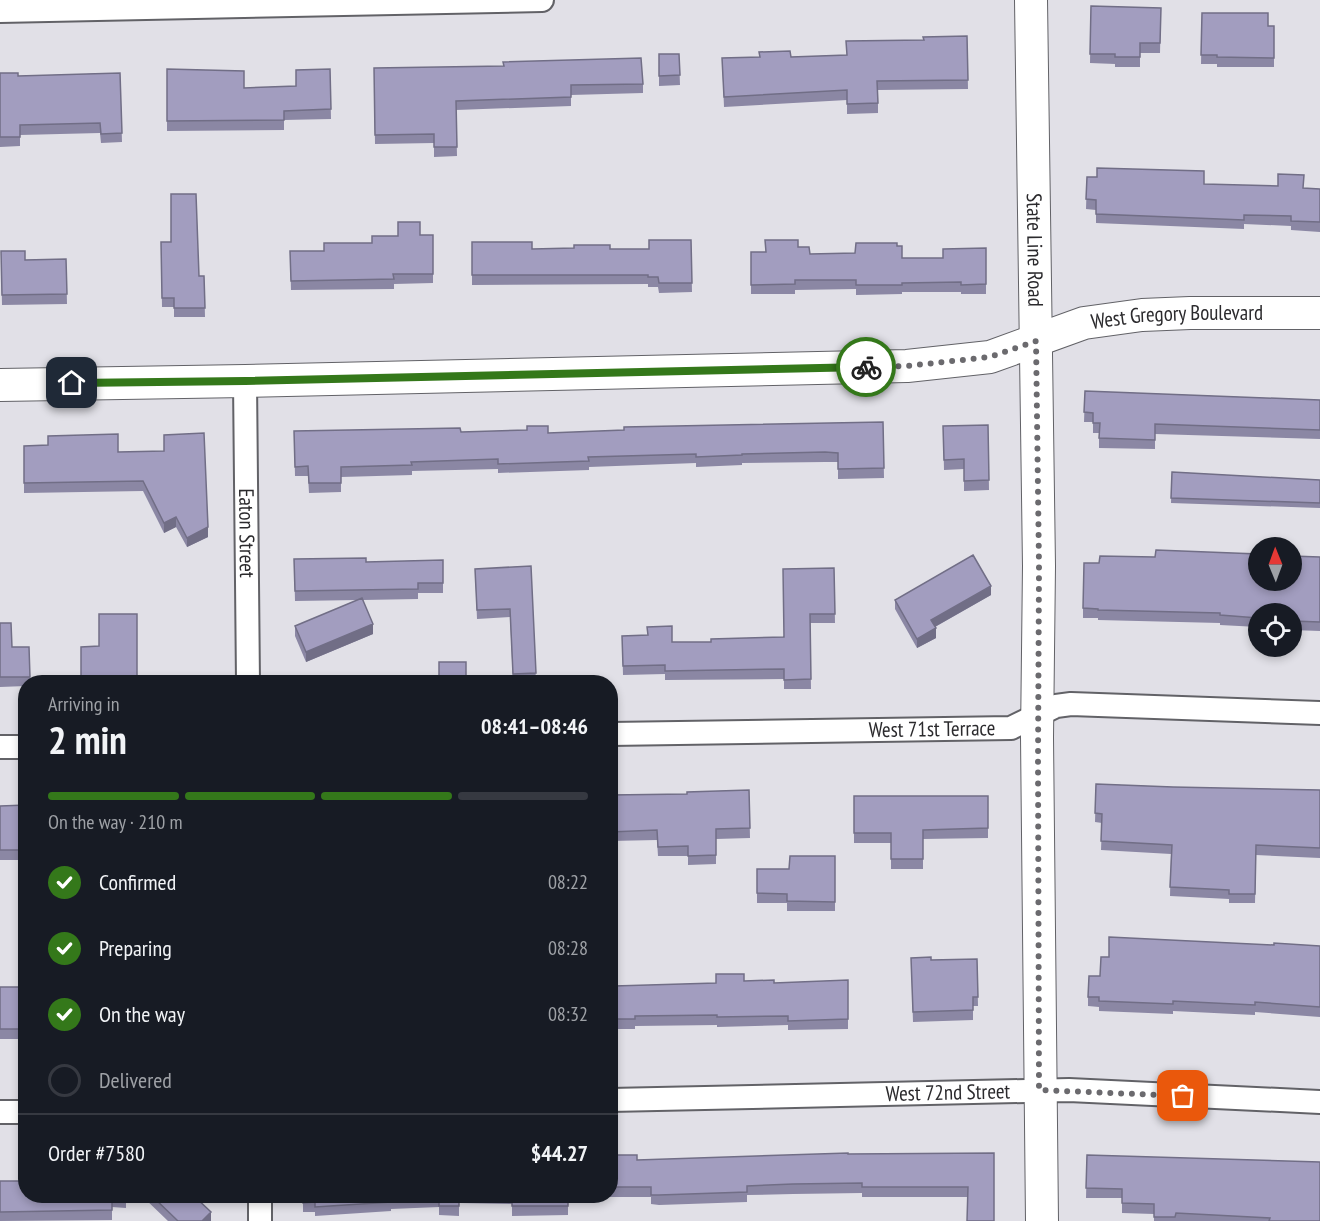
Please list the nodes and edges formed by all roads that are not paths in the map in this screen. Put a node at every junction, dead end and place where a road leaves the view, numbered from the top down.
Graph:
1 (542, 0) edge
2 (1031, 0) edge
3 (0, 11) edge
4 (1320, 313) edge
5 (1036, 341) junction
6 (245, 381) junction
7 (0, 385) edge
8 (248, 675) edge
9 (1320, 713) edge
10 (1039, 714) junction
11 (618, 734) edge
12 (0, 747) edge
13 (18, 747) edge
14 (1039, 1090) junction
15 (618, 1100) edge
16 (1320, 1102) edge
17 (0, 1112) edge
18 (18, 1112) edge
19 (260, 1203) edge
20 (260, 1221) edge
21 (1042, 1221) edge

1 - 3 street
2 - 5 street, State Line Road
4 - 5 street, West Gregory Boulevard
5 - 6 street, West Gregory Boulevard
5 - 10 street, State Line Road
6 - 7 street, West Gregory Boulevard
6 - 8 street, Eaton Street
9 - 10 street, West 71st Terrace
10 - 11 street, West 71st Terrace
10 - 14 street, State Line Road
12 - 13 street
14 - 15 street, West 72nd Street
14 - 16 street, West 72nd Street
14 - 21 street, State Line Road
17 - 18 street
19 - 20 street

